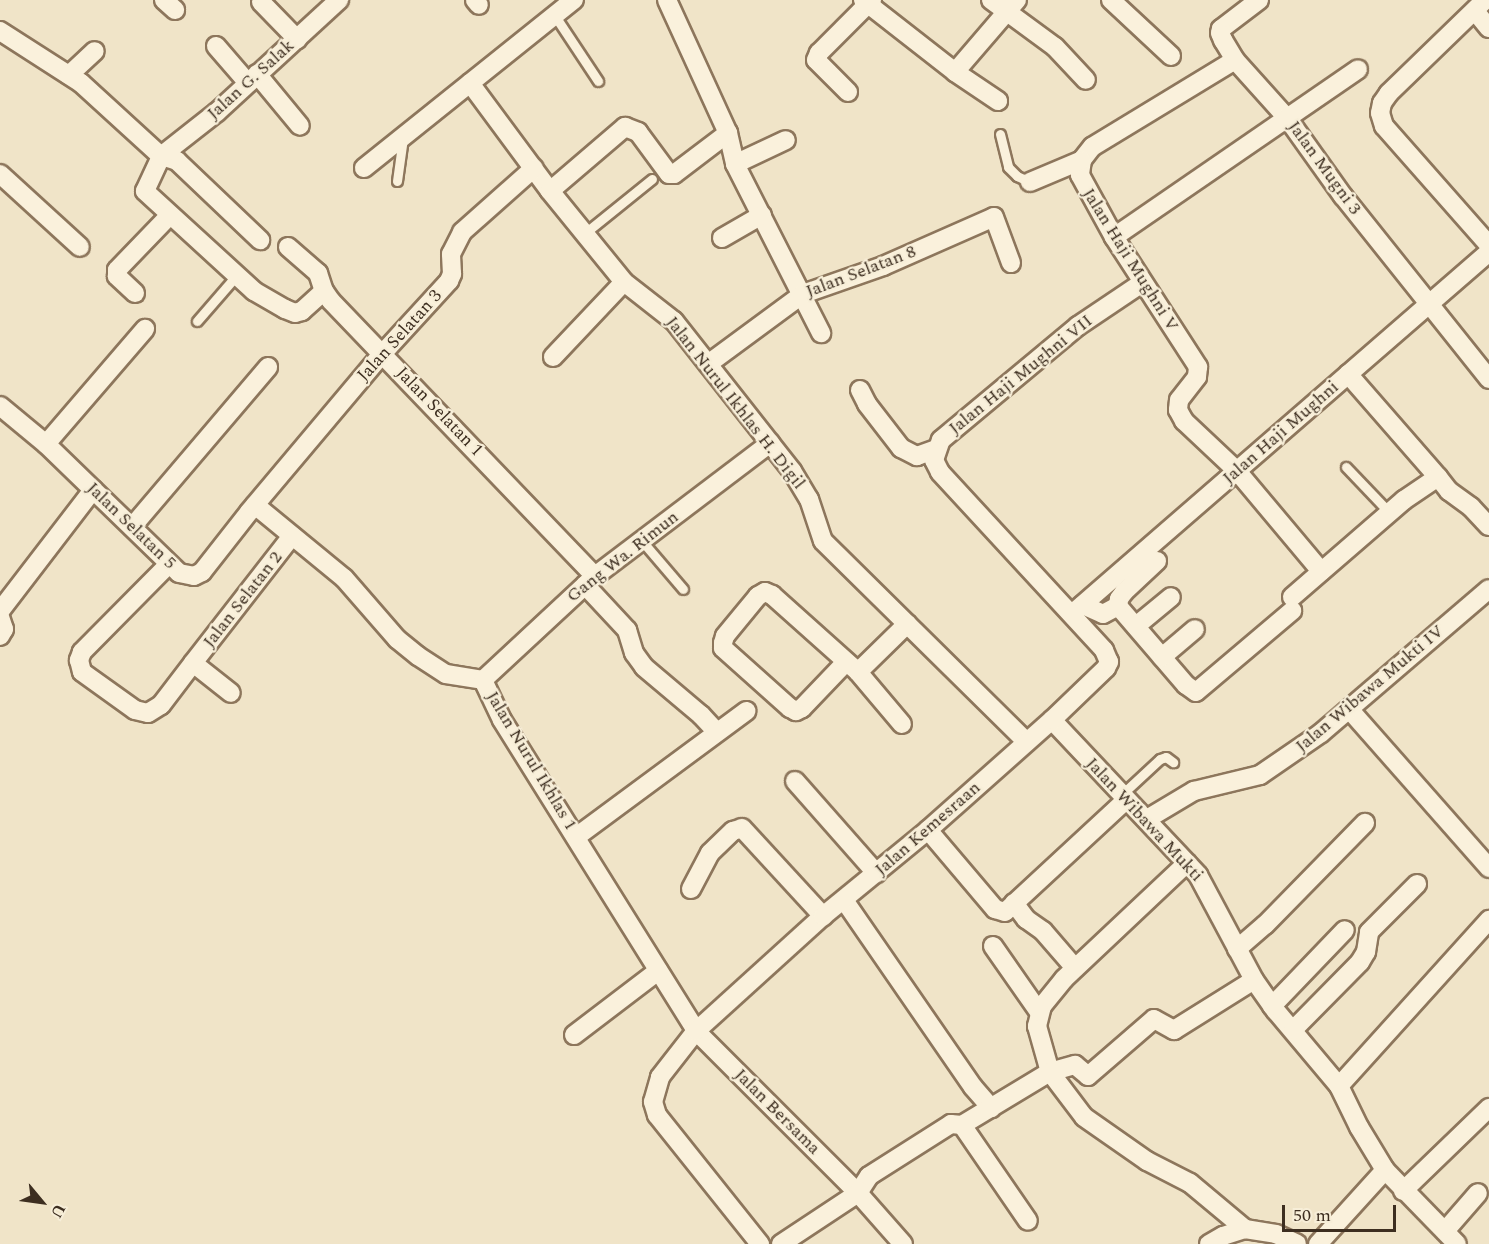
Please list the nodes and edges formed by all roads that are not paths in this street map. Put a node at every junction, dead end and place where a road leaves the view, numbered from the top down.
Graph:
1 (339, 0) edge
2 (574, 0) edge
3 (667, 0) edge
4 (992, 0) edge
5 (1111, 0) edge
6 (868, 1) edge
7 (261, 2) dead end
8 (1246, 3) edge
9 (1483, 3) edge
10 (1012, 6) edge
11 (555, 16) junction
12 (1489, 28) edge
13 (0, 31) edge
14 (297, 39) junction
15 (216, 46) dead end
16 (95, 51) dead end
17 (1171, 56) dead end
18 (1235, 60) junction
19 (1358, 69) dead end
20 (955, 72) junction
21 (69, 75) junction
22 (253, 79) junction
23 (1086, 80) dead end
24 (598, 81) dead end
25 (471, 83) junction
26 (848, 92) dead end
27 (998, 101) dead end
28 (1288, 119) junction
29 (300, 126) dead end
30 (728, 133) junction
31 (1000, 134) dead end
32 (403, 138) junction
33 (786, 140) dead end
34 (161, 156) junction
35 (1082, 160) junction
36 (735, 164) junction
37 (364, 168) dead end
38 (534, 168) junction
39 (0, 174) edge
40 (652, 179) dead end
41 (397, 181) dead end
42 (1030, 182) joint
43 (550, 191) junction
44 (762, 215) junction
45 (169, 216) junction
46 (585, 233) junction
47 (1114, 237) junction
48 (722, 238) dead end
49 (260, 240) dead end
50 (1489, 245) edge
51 (80, 247) dead end
52 (288, 248) dead end
53 (1489, 252) edge
54 (1011, 263) dead end
55 (236, 276) junction
56 (624, 282) junction
57 (1142, 283) junction
58 (324, 291) junction
59 (135, 293) dead end
60 (803, 294) junction
61 (1428, 304) junction
62 (197, 321) dead end
63 (145, 329) dead end
64 (822, 333) dead end
65 (383, 353) junction
66 (553, 357) dead end
67 (708, 364) junction
68 (268, 367) dead end
69 (1348, 374) junction
70 (1489, 379) edge
71 (860, 390) dead end
72 (2, 410) edge
73 (770, 443) junction
74 (46, 444) junction
75 (936, 449) junction
76 (1346, 467) dead end
77 (1237, 471) junction
78 (1438, 477) junction
79 (93, 490) junction
80 (255, 505) junction
81 (1390, 513) junction
82 (1489, 526) edge
83 (132, 527) junction
84 (292, 536) junction
85 (642, 541) junction
86 (1157, 561) dead end
87 (169, 564) junction
88 (1321, 571) junction
89 (590, 580) junction
90 (683, 589) dead end
91 (1489, 589) edge
92 (1171, 597) dead end
93 (1119, 606) junction
94 (1078, 609) junction
95 (0, 610) edge
96 (0, 617) edge
97 (907, 624) junction
98 (1136, 626) junction
99 (1195, 629) dead end
100 (0, 636) edge
101 (1162, 657) junction
102 (193, 663) junction
103 (852, 667) junction
104 (483, 680) junction
105 (231, 693) dead end
106 (1349, 709) junction
107 (746, 711) dead end
108 (1052, 720) junction
109 (902, 724) dead end
110 (717, 732) junction
111 (1027, 742) junction
112 (1173, 762) dead end
113 (795, 781) dead end
114 (1123, 799) junction
115 (1147, 819) junction
116 (1365, 823) dead end
117 (928, 830) junction
118 (576, 837) junction
119 (1187, 863) junction
120 (1489, 868) edge
121 (876, 873) junction
122 (1418, 884) dead end
123 (691, 889) dead end
124 (844, 900) junction
125 (1009, 907) junction
126 (823, 916) junction
127 (1489, 920) edge
128 (1345, 930) dead end
129 (993, 946) dead end
130 (1237, 949) junction
131 (1075, 968) junction
132 (658, 971) junction
133 (1254, 980) junction
134 (1272, 1006) junction
135 (1039, 1012) junction
136 (1293, 1030) junction
137 (696, 1031) junction
138 (574, 1035) dead end
139 (1050, 1072) junction
140 (1339, 1086) junction
141 (1489, 1107) edge
142 (991, 1108) junction
143 (962, 1125) junction
144 (1385, 1170) junction
145 (1403, 1191) junction
146 (858, 1193) junction
147 (1478, 1193) dead end
148 (1028, 1221) dead end
149 (1245, 1230) junction
150 (1451, 1238) edge
151 (760, 1244) edge
152 (781, 1244) edge
153 (903, 1244) edge
154 (1209, 1244) edge
155 (1297, 1244) edge
156 (1318, 1244) edge

1 - 14 street, Jalan G. Salak
2 - 11 street
3 - 30 street
4 - 10 street
5 - 17 street
6 - 20 street
6 - 26 street
7 - 14 street
8 - 18 street, Jalan Mugni 3
9 - 12 street
9 - 50 street
10 - 20 street
10 - 23 street
11 - 24 lane
11 - 25 street
13 - 21 street
14 - 22 street, Jalan G. Salak
15 - 22 street
16 - 21 street
18 - 28 street, Jalan Mugni 3
18 - 35 street
19 - 28 street
20 - 27 street
21 - 34 street
22 - 29 street
22 - 34 street, Jalan G. Salak
25 - 32 street
25 - 38 street, Jalan Nurul Ikhlas H. Digil
28 - 47 street
28 - 61 street, Jalan Mugni 3
30 - 36 street
30 - 43 street
31 - 42 lane
32 - 37 street
32 - 41 lane
33 - 36 street
34 - 45 street
34 - 49 street
35 - 42 street
35 - 47 street, Jalan Haji Mughni V
36 - 44 street
38 - 43 street, Jalan Nurul Ikhlas H. Digil
38 - 65 street, Jalan Selatan 3
39 - 51 street
40 - 46 lane
43 - 46 street, Jalan Nurul Ikhlas H. Digil
44 - 48 street
44 - 60 street
45 - 55 street
45 - 59 street
46 - 56 street, Jalan Nurul Ikhlas H. Digil
47 - 57 street, Jalan Haji Mughni V
52 - 58 street, Jalan Selatan 1
53 - 61 street, Jalan Haji Mughni
54 - 60 street, Jalan Selatan 8
55 - 58 street
55 - 62 lane
56 - 66 street
56 - 67 street, Jalan Nurul Ikhlas H. Digil
57 - 75 street, Jalan Haji Mughni VII
57 - 77 street, Jalan Haji Mughni V
58 - 65 street, Jalan Selatan 1
60 - 64 street
60 - 67 street, Jalan Selatan 8
61 - 69 street, Jalan Haji Mughni
61 - 70 street, Jalan Mugni 3
63 - 74 street
65 - 80 street, Jalan Selatan 3
65 - 89 street, Jalan Selatan 1
67 - 73 street, Jalan Nurul Ikhlas H. Digil
68 - 83 street
69 - 77 street, Jalan Haji Mughni
69 - 78 street
71 - 75 street
72 - 74 street, Jalan Selatan 5
73 - 85 street, Gang Wa. Rimun
73 - 97 street, Jalan Nurul Ikhlas H. Digil
74 - 79 street, Jalan Selatan 5
75 - 94 street, Jalan Haji Mughni VII
76 - 81 lane
77 - 88 street
77 - 94 street, Jalan Haji Mughni
78 - 81 street
78 - 82 street
79 - 83 street, Jalan Selatan 5
79 - 95 street
80 - 84 street, Jalan Nurul Ikhlas 1
80 - 87 street, Jalan Selatan 5
81 - 88 street
83 - 87 street, Jalan Selatan 5
84 - 102 street, Jalan Selatan 2
84 - 104 street, Jalan Nurul Ikhlas 1
85 - 89 street, Gang Wa. Rimun
85 - 90 lane
86 - 93 street
87 - 102 street, Jalan Selatan 2
88 - 101 street
89 - 104 street, Gang Wa. Rimun
89 - 110 street, Jalan Selatan 1
91 - 106 street, Jalan Wibawa Mukti IV
92 - 98 street
93 - 94 street
93 - 98 street
94 - 108 street, Jalan Kemesraan
96 - 100 street
97 - 103 street
97 - 111 street, Jalan Nurul Ikhlas H. Digil
98 - 101 street
99 - 101 street
102 - 105 street
103 - 103 street
103 - 109 street
104 - 118 street, Jalan Nurul Ikhlas 1
106 - 115 street, Jalan Wibawa Mukti IV
106 - 120 street
107 - 110 street
108 - 111 street, Jalan Kemesraan
108 - 114 street, Jalan Wibawa Mukti
110 - 118 street
111 - 117 street, Jalan Kemesraan
112 - 114 lane
113 - 121 street
114 - 115 street, Jalan Wibawa Mukti
114 - 125 street
115 - 119 street, Jalan Wibawa Mukti
116 - 130 street
117 - 121 street, Jalan Kemesraan
117 - 125 street
118 - 132 street, Jalan Nurul Ikhlas 1
119 - 130 street, Jalan Wibawa Mukti
119 - 131 street
121 - 124 street, Jalan Kemesraan
122 - 136 street
123 - 126 street
124 - 126 street, Jalan Kemesraan
124 - 142 street
125 - 131 street
126 - 137 street, Jalan Kemesraan
127 - 140 street
128 - 134 street
129 - 135 street
130 - 133 street, Jalan Wibawa Mukti
131 - 135 street
132 - 137 street, Jalan Nurul Ikhlas 1
132 - 138 street
133 - 134 street, Jalan Wibawa Mukti
133 - 139 street
134 - 136 street, Jalan Wibawa Mukti
135 - 139 street
136 - 140 street, Jalan Wibawa Mukti
137 - 146 street, Jalan Bersama
137 - 151 street, Jalan Kemesraan
139 - 142 street
139 - 149 street
140 - 144 street, Jalan Wibawa Mukti
141 - 145 street
142 - 143 street
143 - 146 street
143 - 148 street
144 - 145 street, Jalan Wibawa Mukti
144 - 156 street
145 - 150 street, Jalan Wibawa Mukti
146 - 152 street
146 - 153 street, Jalan Bersama
147 - 150 street
149 - 154 street
149 - 155 street

